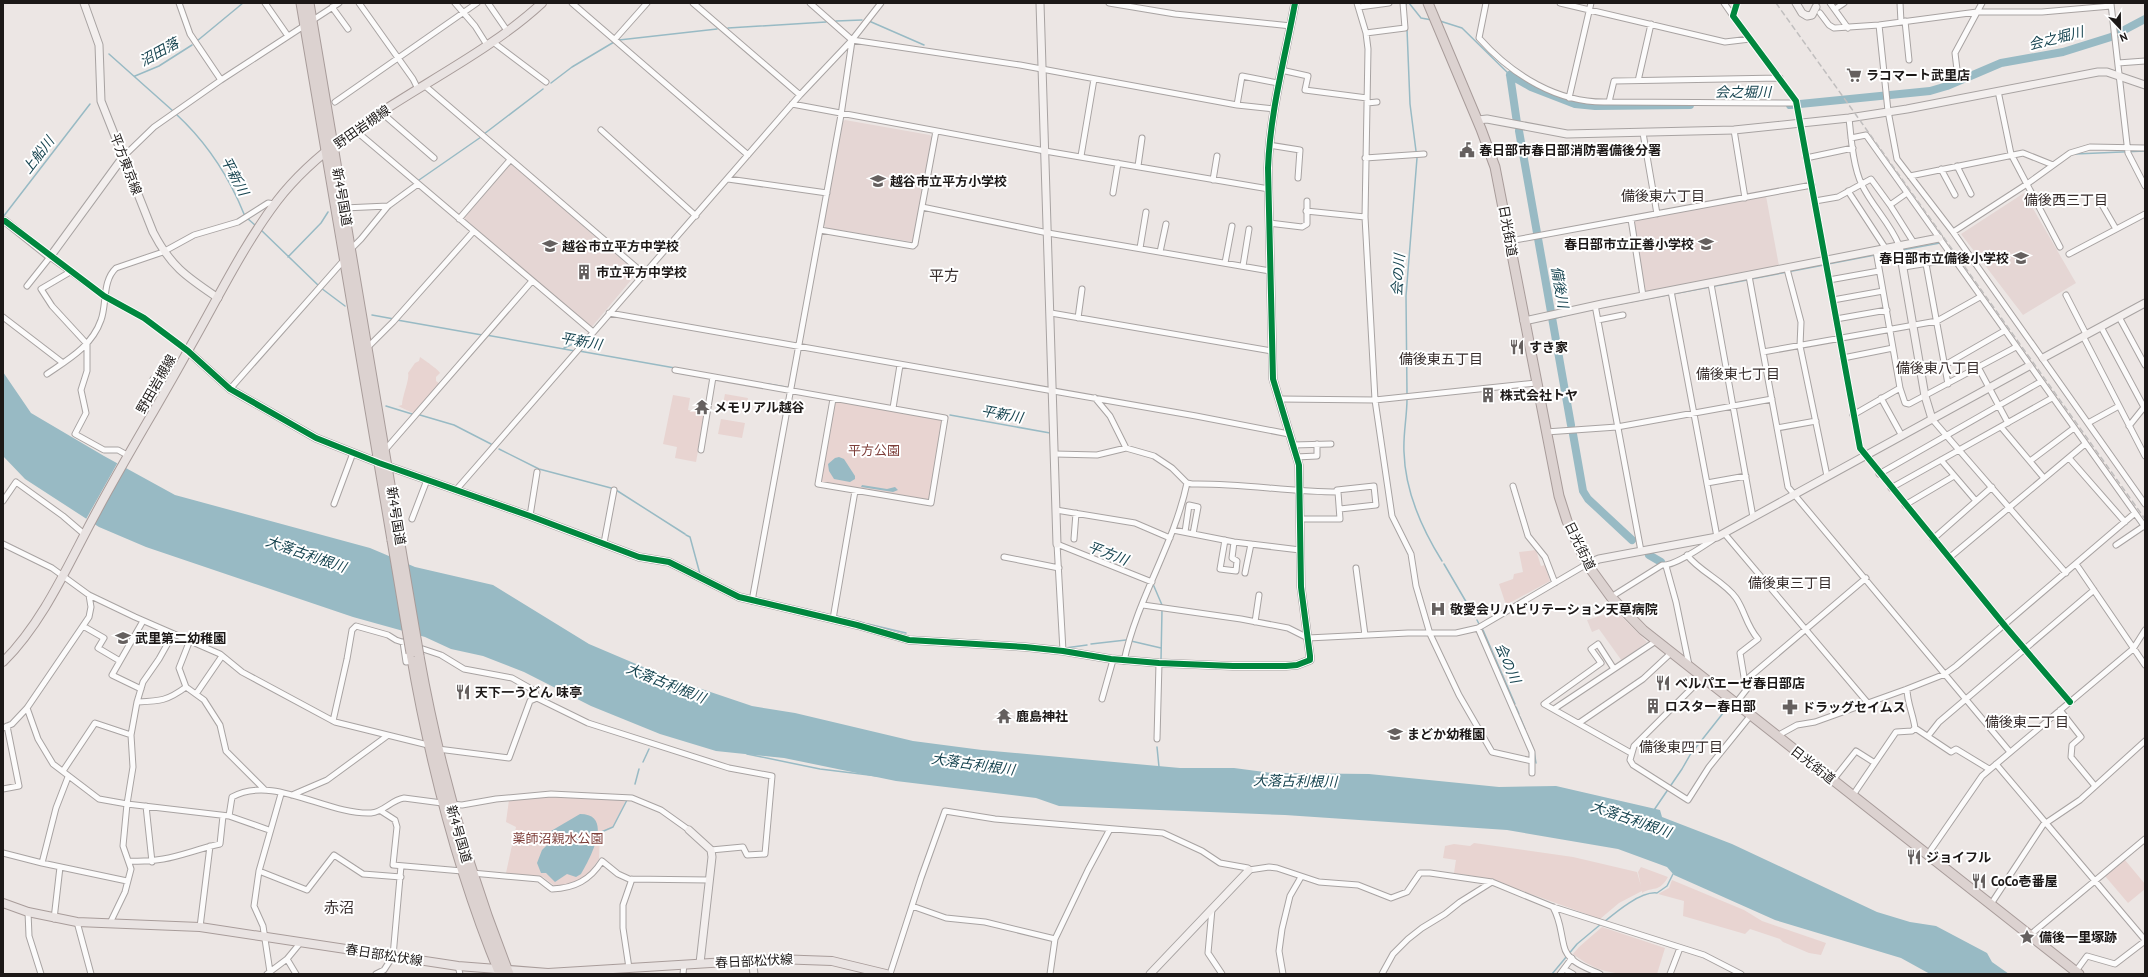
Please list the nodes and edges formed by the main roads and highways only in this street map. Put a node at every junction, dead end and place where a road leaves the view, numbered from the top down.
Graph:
1 (301, 3) edge
2 (309, 3) edge
3 (542, 3) edge
4 (1428, 3) edge
5 (308, 23) junction
6 (330, 150) junction
7 (383, 464) junction
8 (414, 657) junction
9 (3, 662) edge
10 (432, 747) junction
11 (3, 903) edge
12 (459, 970) edge
13 (619, 971) edge
14 (503, 972) edge
15 (2078, 973) edge
16 (886, 974) edge

1 - 5 highway, 新4号国道
2 - 5 highway, 新4号国道
3 - 6 main road, 野田岩槻線
4 - 15 highway, 日光街道
5 - 6 highway, 新4号国道
6 - 7 highway, 新4号国道
6 - 7 highway, 新4号国道
6 - 9 main road, 野田岩槻線
7 - 8 highway, 新4号国道, bridge
8 - 10 highway, 新4号国道
8 - 10 highway, 新4号国道
10 - 14 highway, 新4号国道
11 - 12 main road, 春日部松伏線
12 - 14 main road, 春日部松伏線
13 - 14 main road, 春日部松伏線
13 - 16 main road, 春日部松伏線

